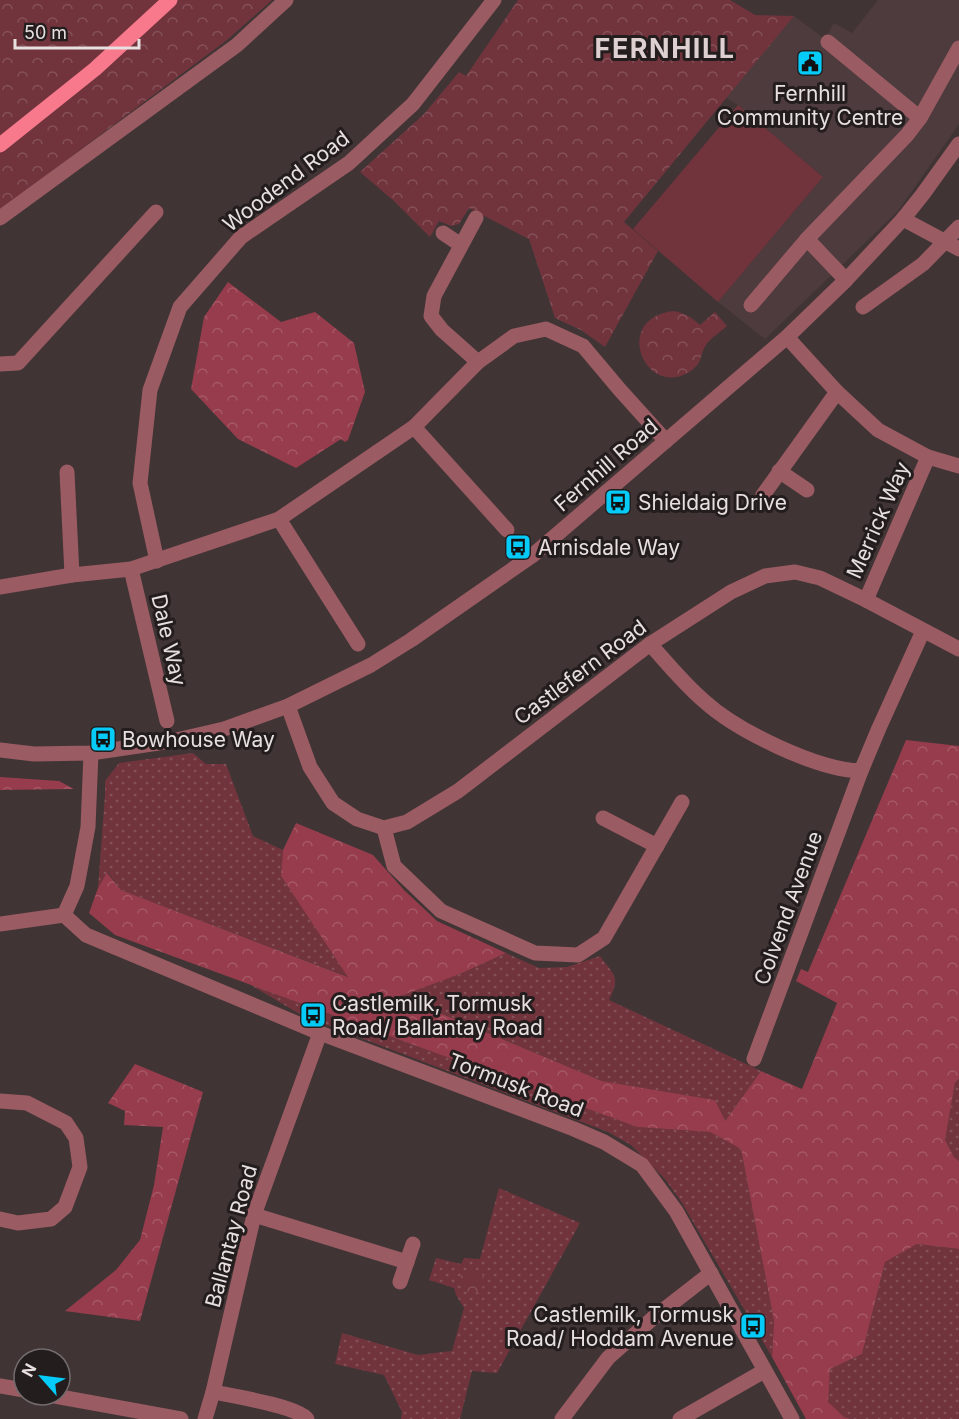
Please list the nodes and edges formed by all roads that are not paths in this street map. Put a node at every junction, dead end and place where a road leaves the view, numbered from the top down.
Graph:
1 (170, 0) edge
2 (286, 0) edge
3 (494, 0) edge
4 (828, 42) dead end
5 (959, 48) edge
6 (920, 118) junction
7 (959, 144) edge
8 (0, 145) edge
9 (156, 212) dead end
10 (0, 218) edge
11 (476, 218) dead end
12 (903, 219) junction
13 (959, 227) edge
14 (443, 232) dead end
15 (807, 239) junction
16 (461, 245) junction
17 (952, 245) edge
18 (846, 280) junction
19 (751, 305) dead end
20 (863, 307) dead end
21 (787, 337) junction
22 (478, 362) junction
23 (0, 364) edge
24 (837, 392) junction
25 (414, 427) junction
26 (666, 441) junction
27 (928, 457) junction
28 (959, 466) edge
29 (779, 471) junction
30 (67, 472) dead end
31 (807, 490) dead end
32 (763, 495) dead end
33 (279, 519) junction
34 (507, 530) dead end
35 (157, 561) junction
36 (131, 569) junction
37 (72, 575) junction
38 (0, 587) edge
39 (866, 600) junction
40 (923, 632) junction
41 (358, 644) dead end
42 (650, 644) junction
43 (959, 650) edge
44 (288, 705) junction
45 (167, 721) dead end
46 (0, 750) edge
47 (91, 753) junction
48 (861, 771) junction
49 (682, 802) dead end
50 (603, 818) dead end
51 (384, 828) junction
52 (657, 846) junction
53 (64, 915) junction
54 (0, 924) edge
55 (320, 1033) junction
56 (754, 1059) dead end
57 (0, 1101) edge
58 (254, 1215) junction
59 (0, 1219) edge
60 (412, 1244) dead end
61 (407, 1262) junction
62 (711, 1273) junction
63 (400, 1282) dead end
64 (764, 1371) junction
65 (213, 1392) junction
66 (72, 1399) edge
67 (180, 1419) edge
68 (205, 1419) edge
69 (307, 1419) edge
70 (561, 1419) edge
71 (680, 1419) edge
72 (792, 1419) edge

1 - 8 main road
2 - 10 street
3 - 35 street, Woodend Road
4 - 6 street
5 - 6 street
6 - 15 street
7 - 12 street, Fernhill Road
9 - 23 street
11 - 16 street
12 - 17 street
12 - 18 street, Fernhill Road
13 - 17 street
14 - 16 street
15 - 18 street
15 - 19 street
16 - 22 street
17 - 20 street
18 - 21 street, Fernhill Road
21 - 24 street
21 - 26 street, Fernhill Road
22 - 25 street
22 - 26 street
24 - 27 street
24 - 29 street
25 - 33 street
25 - 34 street
26 - 44 street, Fernhill Road
27 - 28 street
27 - 39 street, Merrick Way
29 - 31 street
29 - 32 street
30 - 37 street
33 - 35 street
33 - 41 street
35 - 36 street
36 - 37 street
36 - 45 street, Dale Way
37 - 38 street
39 - 40 street, Castlefern Road
39 - 42 street, Castlefern Road
40 - 43 street, Castlefern Road
40 - 48 street, Colvend Avenue
42 - 48 street
42 - 51 street, Castlefern Road
44 - 47 street, Fernhill Road
44 - 51 street
46 - 47 street, Fernhill Road
47 - 53 street
48 - 56 street, Colvend Avenue
49 - 52 street
50 - 52 street
51 - 52 street
53 - 54 street
53 - 55 street, Tormusk Road
55 - 58 street, Ballantay Road
55 - 62 street, Tormusk Road
57 - 59 street
58 - 61 street
58 - 65 street, Ballantay Road
60 - 61 street
61 - 63 street
62 - 64 street, Tormusk Road
62 - 70 street
64 - 71 street
64 - 72 street, Tormusk Road
65 - 68 street, Ballantay Road
65 - 69 street
66 - 67 street

